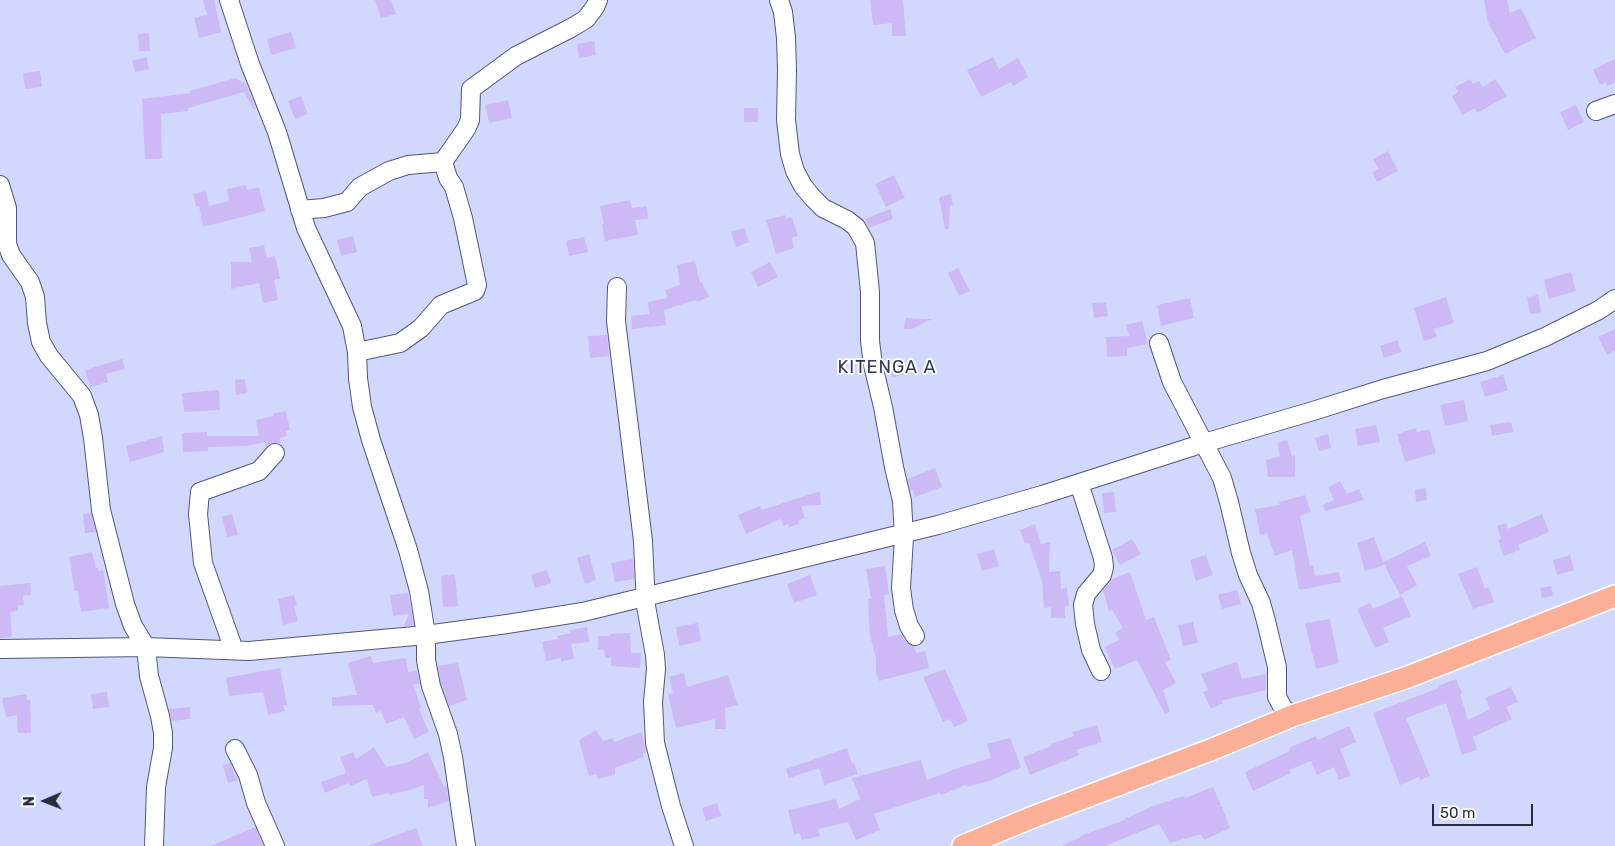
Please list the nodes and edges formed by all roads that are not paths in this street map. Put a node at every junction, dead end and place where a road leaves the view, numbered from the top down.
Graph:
1 (229, 0) edge
2 (598, 0) edge
3 (779, 0) edge
4 (1615, 104) edge
5 (1596, 111) dead end
6 (443, 162) junction
7 (0, 185) edge
8 (300, 210) junction
9 (618, 287) dead end
10 (1615, 300) edge
11 (1159, 343) dead end
12 (357, 352) junction
13 (1204, 443) junction
14 (275, 453) dead end
15 (1079, 483) junction
16 (904, 533) junction
17 (646, 596) junction
18 (1615, 596) edge
19 (426, 635) junction
20 (915, 636) dead end
21 (146, 647) junction
22 (0, 649) edge
23 (234, 650) junction
24 (1101, 671) dead end
25 (1292, 716) junction
26 (236, 748) dead end
27 (154, 846) edge
28 (275, 846) edge
29 (466, 846) edge
30 (684, 846) edge
31 (963, 846) edge

1 - 8 street
2 - 6 street
3 - 16 street
4 - 5 street
6 - 8 street
6 - 12 street
7 - 21 street
8 - 12 street
9 - 17 street
10 - 13 street
11 - 13 street
12 - 19 street
13 - 15 street
13 - 25 street
14 - 23 street
15 - 16 street
15 - 24 street
16 - 17 street
16 - 20 street
17 - 19 street
17 - 30 street
18 - 25 main road
19 - 23 street
19 - 29 street
21 - 22 street
21 - 23 street
21 - 27 street
25 - 31 main road
26 - 28 street

